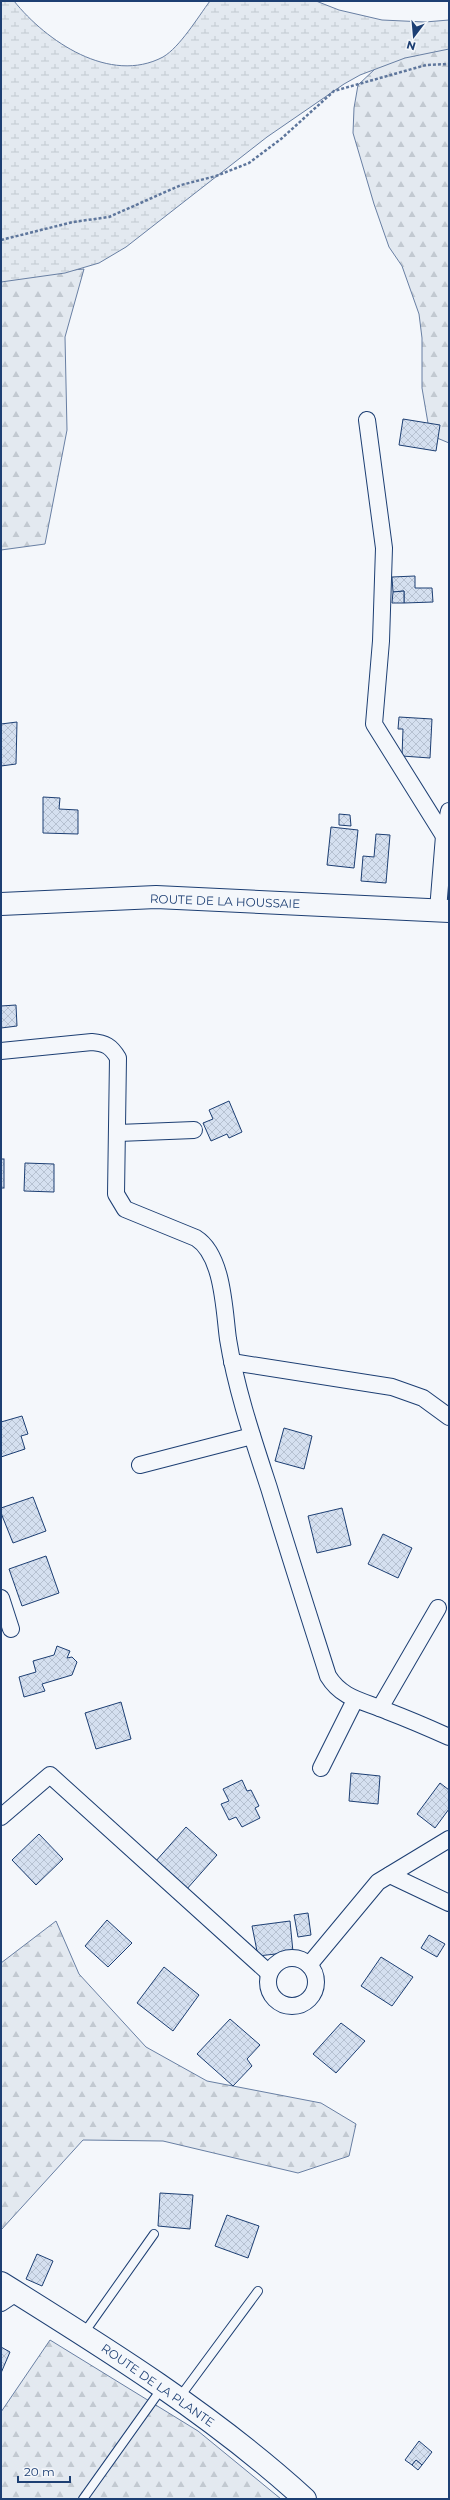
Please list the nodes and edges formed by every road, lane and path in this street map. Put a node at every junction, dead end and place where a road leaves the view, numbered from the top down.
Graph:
1 (449, 64) edge
2 (1, 240) edge
3 (367, 420) dead end
4 (449, 811) edge
5 (444, 836) junction
6 (1, 904) edge
7 (444, 910) edge
8 (1, 1051) edge
9 (194, 1130) dead end
10 (118, 1133) junction
11 (232, 1362) junction
12 (449, 1417) edge
13 (252, 1436) junction
14 (140, 1465) dead end
15 (1, 1598) edge
16 (438, 1608) dead end
17 (11, 1629) dead end
18 (355, 1700) junction
19 (380, 1708) junction
20 (449, 1737) edge
21 (321, 1768) dead end
22 (1, 1818) edge
23 (449, 1839) edge
24 (390, 1875) junction
25 (449, 1903) edge
26 (309, 1965) junction
27 (269, 1973) junction
28 (154, 2234) dead end
29 (258, 2291) dead end
30 (6, 2293) edge
31 (83, 2334) junction
32 (170, 2393) junction
33 (83, 2499) edge
34 (306, 2499) edge

1 - 2 path
3 - 5 street
4 - 5 street
5 - 7 street
6 - 7 main road, ROUTE DE LA HOUSSAIE
8 - 10 street
9 - 10 street
10 - 11 street
11 - 12 street
11 - 13 street
13 - 14 street
13 - 18 street
15 - 17 street
16 - 19 street
18 - 19 street
18 - 21 street
19 - 20 street
22 - 27 street
23 - 24 street
24 - 25 street
24 - 26 street
26 - 27 street
26 - 27 street
28 - 31 lane
29 - 32 lane
30 - 31 main road, ROUTE DE LA PLANTE
31 - 32 main road, ROUTE DE LA PLANTE
32 - 33 lane
32 - 34 main road, ROUTE DE LA PLANTE

